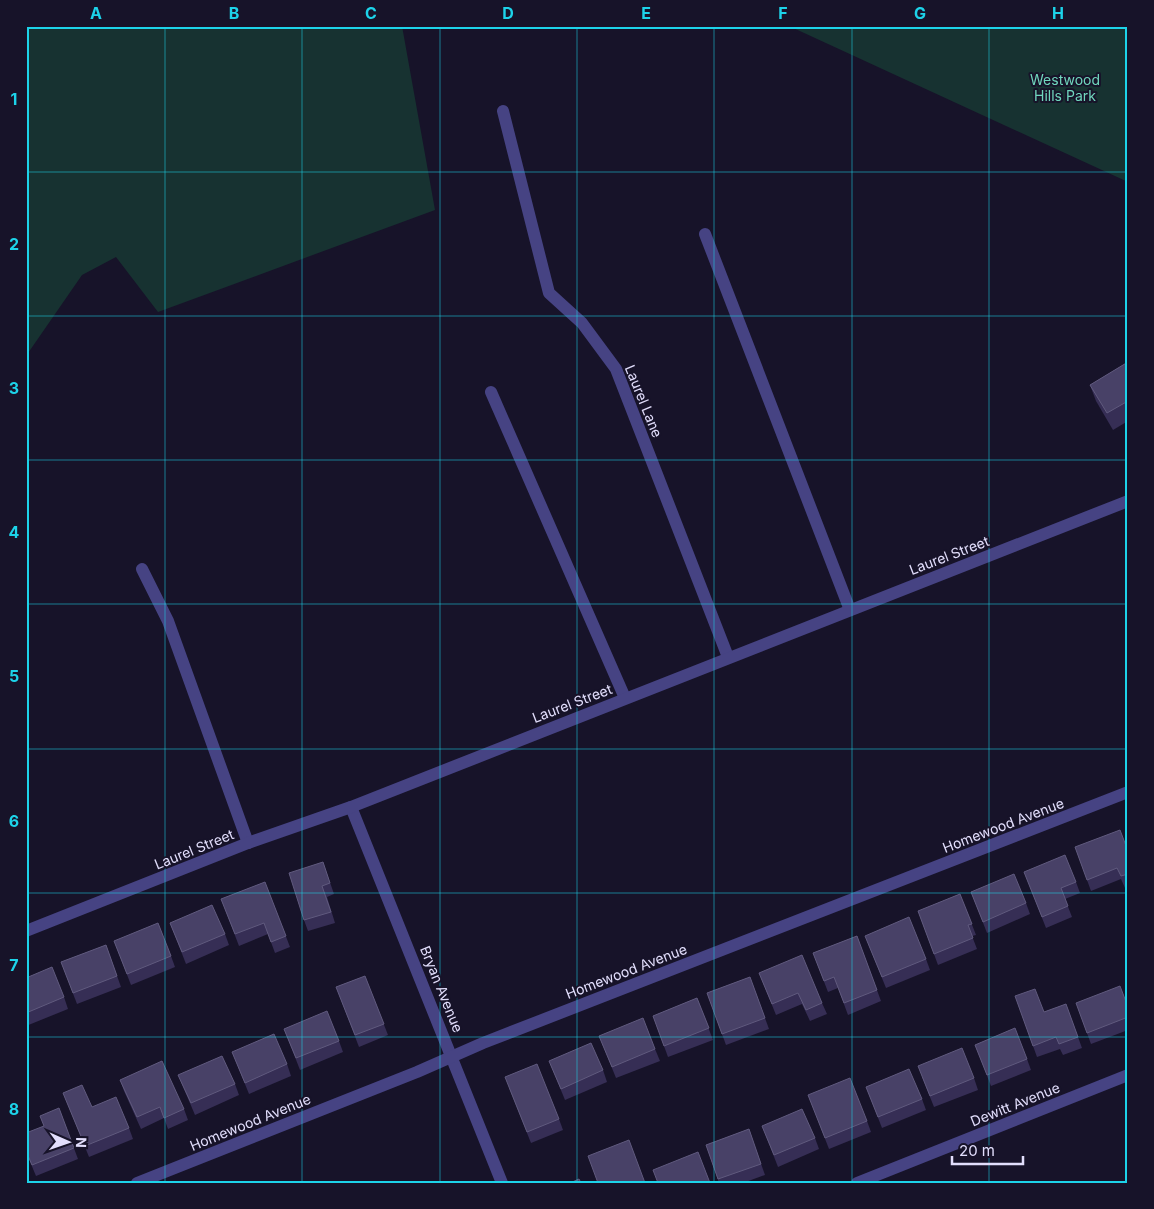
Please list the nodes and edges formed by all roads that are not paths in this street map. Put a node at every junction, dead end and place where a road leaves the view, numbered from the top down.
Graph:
1 (503, 111) dead end
2 (705, 234) dead end
3 (491, 392) dead end
4 (1128, 501) edge
5 (142, 569) dead end
6 (850, 610) junction
7 (728, 657) junction
8 (625, 698) junction
9 (1128, 792) edge
10 (351, 807) junction
11 (248, 843) junction
12 (26, 931) edge
13 (452, 1056) junction
14 (1128, 1075) edge
15 (137, 1183) edge
16 (502, 1183) edge
17 (857, 1183) edge

1 - 7 street, Laurel Lane
2 - 6 street
3 - 8 street
4 - 6 street, Laurel Street
5 - 11 street
6 - 7 street, Laurel Street
7 - 8 street, Laurel Street
8 - 10 street, Laurel Street
9 - 13 street, Homewood Avenue
10 - 11 street, Laurel Street
10 - 13 street, Bryan Avenue
11 - 12 street, Laurel Street
13 - 15 street, Homewood Avenue
13 - 16 street, Bryan Avenue
14 - 17 street, Dewitt Avenue

